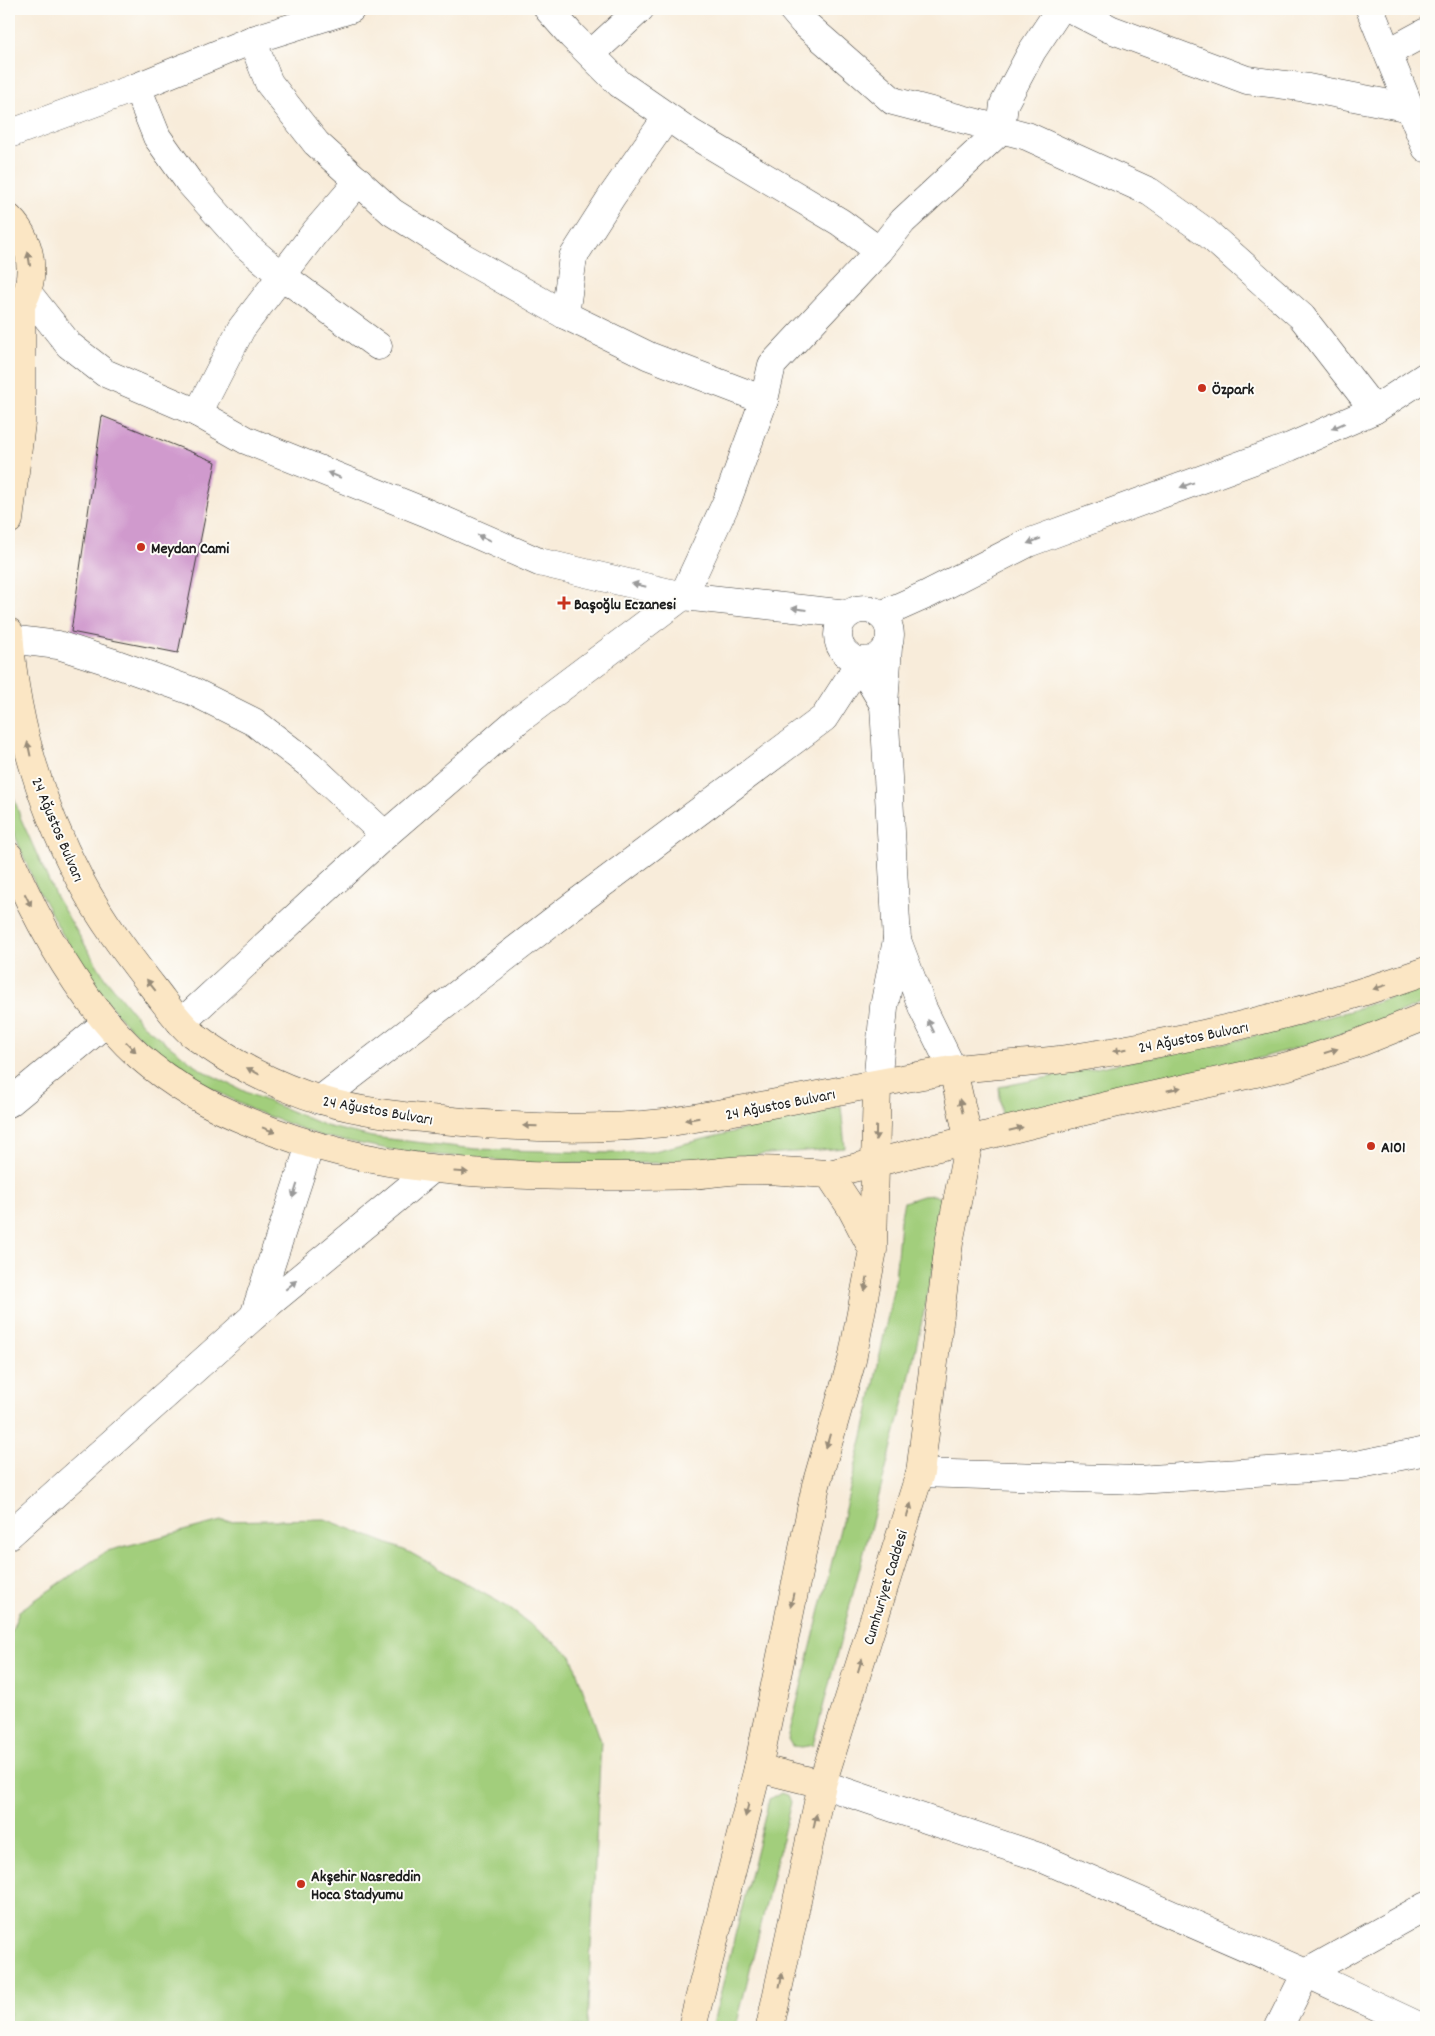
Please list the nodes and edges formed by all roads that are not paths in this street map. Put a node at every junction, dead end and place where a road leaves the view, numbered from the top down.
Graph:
1 (351, 9) edge
2 (548, 9) edge
3 (640, 9) edge
4 (792, 9) edge
5 (1060, 9) edge
6 (1071, 9) edge
7 (1370, 9) edge
8 (1426, 32) edge
9 (252, 40) junction
10 (1389, 52) junction
11 (591, 54) junction
12 (138, 87) junction
13 (1410, 108) junction
14 (667, 116) junction
15 (1001, 130) junction
16 (9, 134) edge
17 (1426, 148) edge
18 (359, 181) junction
19 (9, 218) edge
20 (879, 251) junction
21 (282, 275) junction
22 (19, 305) edge
23 (565, 315) junction
24 (378, 346) dead end
25 (1426, 376) edge
26 (764, 400) junction
27 (1374, 410) junction
28 (198, 413) junction
29 (9, 520) edge
30 (684, 596) junction
31 (848, 614) junction
32 (881, 615) junction
33 (9, 632) edge
34 (9, 639) edge
35 (888, 647) junction
36 (858, 661) junction
37 (884, 705) junction
38 (385, 835) junction
39 (9, 856) edge
40 (896, 940) junction
41 (1426, 972) edge
42 (1426, 1016) edge
43 (107, 1022) junction
44 (181, 1023) junction
45 (953, 1070) junction
46 (877, 1085) junction
47 (320, 1100) junction
48 (9, 1104) edge
49 (969, 1141) junction
50 (310, 1144) junction
51 (875, 1162) junction
52 (431, 1170) junction
53 (829, 1174) junction
54 (872, 1250) junction
55 (254, 1316) junction
56 (1426, 1451) edge
57 (920, 1474) junction
58 (9, 1535) edge
59 (758, 1768) junction
60 (822, 1784) junction
61 (1426, 1906) edge
62 (1306, 1973) junction
63 (692, 2027) edge
64 (770, 2027) edge
65 (1279, 2027) edge
66 (1421, 2027) edge

1 - 9 street
2 - 11 street
3 - 11 street
4 - 15 street
5 - 15 street
6 - 13 street
7 - 10 street
8 - 10 street
9 - 12 street
9 - 18 street
10 - 13 street
11 - 14 street
12 - 16 street
12 - 21 street
13 - 17 street
14 - 20 street
14 - 23 street
15 - 20 street
15 - 27 street
18 - 21 street
18 - 23 street
22 -> 19 main road
20 - 26 street
21 - 24 street
21 - 28 street
22 - 28 street
22 - 29 main road
23 - 26 street
25 - 27 street
26 - 30 street
27 -> 32 street
30 -> 28 street
31 -> 30 street
30 - 38 street
31 - 32 street
31 - 36 street
32 - 35 street
33 - 34 main road, 24 Ağustos Bulvarı
34 - 38 street
44 -> 34 main road, 24 Ağustos Bulvarı
35 - 36 street
35 - 37 street
36 - 37 street
36 - 47 street
37 - 40 street
38 - 44 street
39 -> 43 main road
45 -> 40 street
40 - 46 street
41 -> 45 main road, 24 Ağustos Bulvarı
49 -> 42 main road
43 - 48 street
43 -> 50 main road
47 -> 44 main road, 24 Ağustos Bulvarı
45 - 46 main road, 24 Ağustos Bulvarı
49 -> 45 main road
46 -> 47 main road, 24 Ağustos Bulvarı
46 -> 51 main road
49 - 51 main road
49 - 57 main road, Cumhuriyet Caddesi
50 - 52 main road
50 -> 55 street
51 - 53 main road
51 - 54 main road
52 -> 53 main road
55 -> 52 street
53 - 54 main road
54 -> 59 main road
55 - 58 street
56 - 57 street
60 -> 57 main road, Cumhuriyet Caddesi
59 - 60 main road
59 -> 63 main road
60 - 62 street
64 -> 60 main road, Cumhuriyet Caddesi
61 - 62 street
62 - 65 street
62 - 66 street

